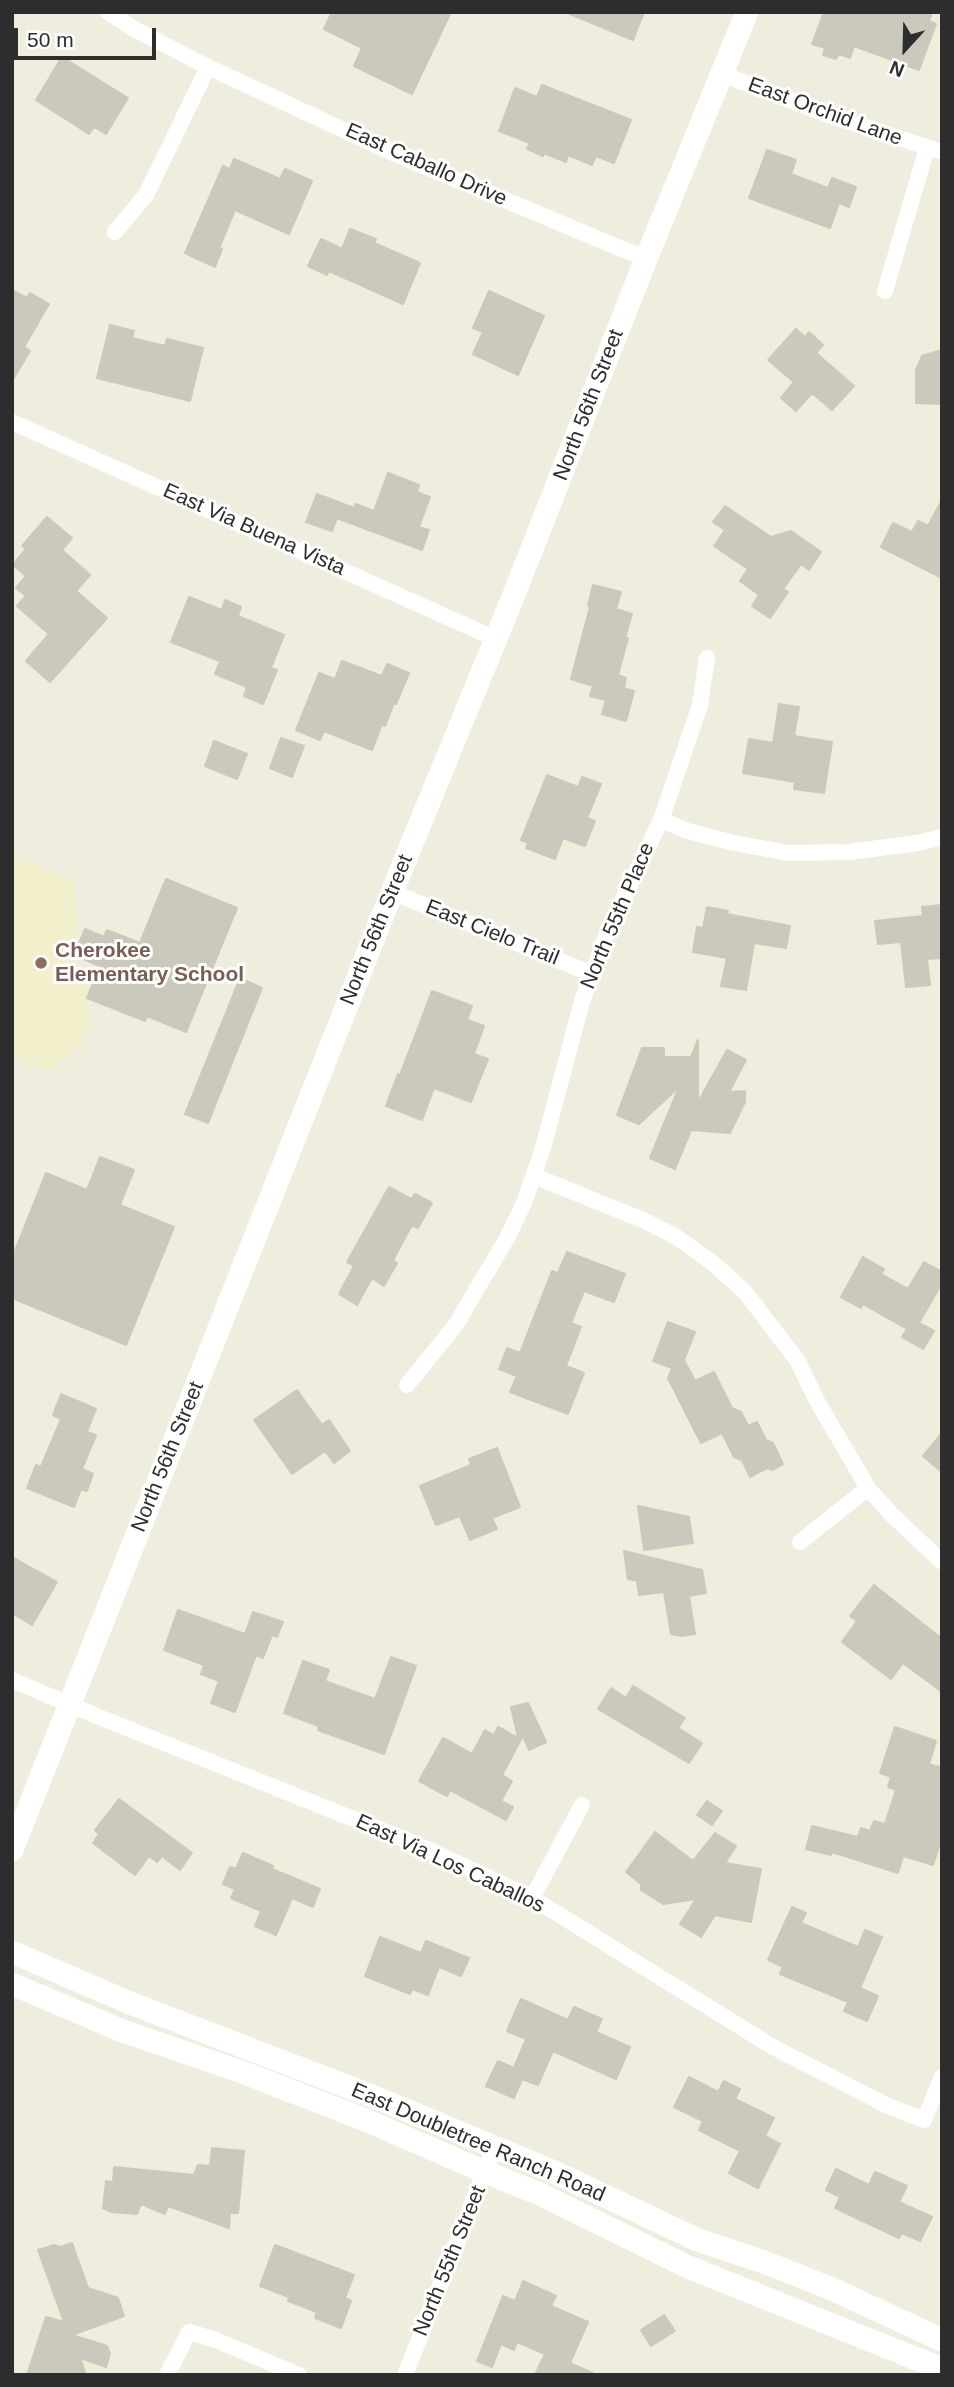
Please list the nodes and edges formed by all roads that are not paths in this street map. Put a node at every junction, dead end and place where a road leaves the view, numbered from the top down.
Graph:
1 (108, 12) edge
2 (747, 12) edge
3 (208, 67) junction
4 (722, 74) junction
5 (934, 150) edge
6 (115, 232) dead end
7 (646, 259) junction
8 (886, 291) dead end
9 (12, 422) edge
10 (496, 639) junction
11 (707, 658) dead end
12 (661, 820) junction
13 (942, 837) edge
14 (392, 892) junction
15 (592, 974) junction
16 (534, 1177) junction
17 (407, 1385) dead end
18 (868, 1488) junction
19 (800, 1542) dead end
20 (942, 1562) edge
21 (12, 1680) edge
22 (70, 1705) junction
23 (582, 1805) dead end
24 (12, 1850) edge
25 (532, 1898) junction
26 (12, 1952) edge
27 (12, 1984) edge
28 (942, 2077) edge
29 (495, 2148) junction
30 (485, 2172) junction
31 (942, 2340) edge
32 (942, 2369) edge
33 (167, 2375) edge
34 (299, 2375) edge
35 (405, 2375) edge

1 - 3 street, East Caballo Drive
2 - 4 main road, North 56th Street
3 - 6 street
3 - 7 street, East Caballo Drive
4 - 5 street, East Orchid Lane
4 - 7 main road, North 56th Street
5 - 8 street, East Orchid Lane
7 - 10 main road, North 56th Street
9 - 10 street, East Via Buena Vista
10 - 14 main road, North 56th Street
11 - 12 street, North 55th Place
12 - 13 street
12 - 15 street, North 55th Place
14 - 15 street, East Cielo Trail
14 - 22 main road, North 56th Street
15 - 16 street, North 55th Place
16 - 17 street, North 55th Place
16 - 18 street
18 - 19 street
18 - 20 street
21 - 22 street, East Via Los Caballos
22 - 24 main road, North 56th Street
22 - 25 street, East Via Los Caballos
23 - 25 street
25 - 28 street, East Via Los Caballos
26 - 29 main road, East Doubletree Ranch Road
27 - 30 main road, East Doubletree Ranch Road
29 - 30 street, North 55th Street
29 - 31 main road, East Doubletree Ranch Road
30 - 32 main road, East Doubletree Ranch Road
30 - 35 street, North 55th Street
33 - 34 street

